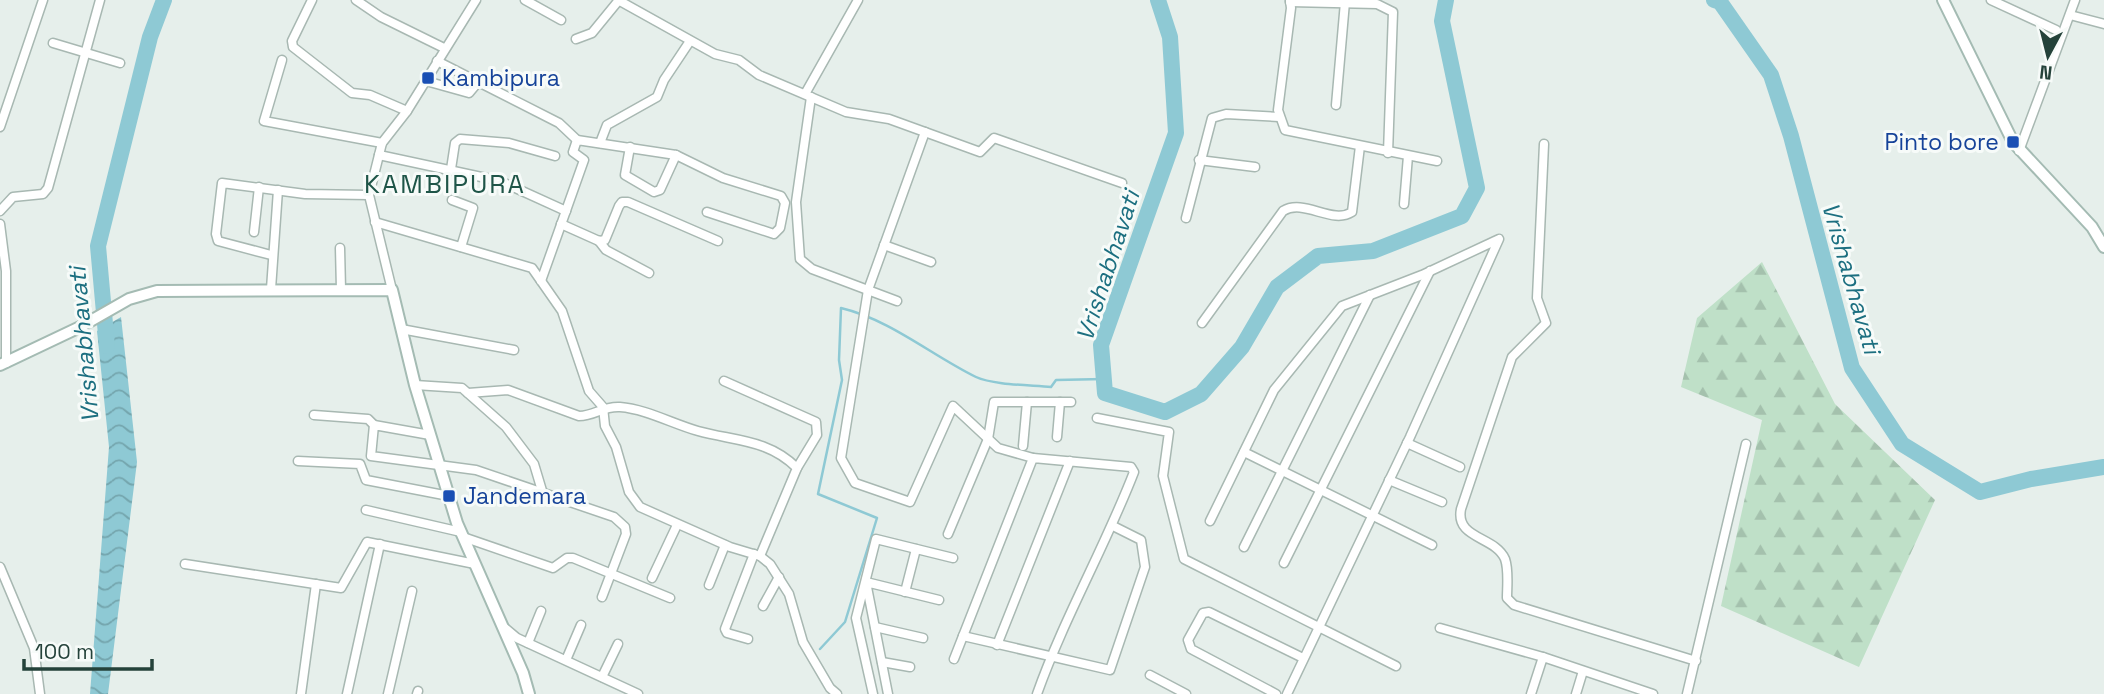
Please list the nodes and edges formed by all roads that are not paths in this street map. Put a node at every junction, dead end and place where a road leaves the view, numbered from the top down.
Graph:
1 (43, 0) edge
2 (100, 0) edge
3 (312, 0) edge
4 (356, 0) edge
5 (476, 0) edge
6 (525, 0) edge
7 (619, 0) edge
8 (858, 0) edge
9 (1944, 0) edge
10 (1991, 0) edge
11 (2075, 0) edge
12 (1290, 1) edge
13 (1345, 2) junction
14 (2070, 15) junction
15 (561, 20) dead end
16 (2104, 24) edge
17 (2056, 30) dead end
18 (576, 39) dead end
19 (690, 41) junction
20 (53, 43) dead end
21 (444, 48) junction
22 (84, 52) junction
23 (282, 60) dead end
24 (437, 61) junction
25 (120, 63) dead end
26 (426, 81) junction
27 (479, 81) junction
28 (808, 96) junction
29 (1336, 105) dead end
30 (407, 111) junction
31 (1279, 117) junction
32 (0, 127) edge
33 (925, 132) junction
34 (577, 140) junction
35 (382, 143) junction
36 (600, 143) junction
37 (1544, 144) dead end
38 (1360, 146) junction
39 (630, 147) junction
40 (2019, 151) junction
41 (1388, 153) junction
42 (379, 155) junction
43 (676, 155) junction
44 (555, 156) dead end
45 (1408, 156) junction
46 (1199, 160) junction
47 (1437, 161) dead end
48 (1255, 167) dead end
49 (451, 169) junction
50 (1122, 183) dead end
51 (259, 187) junction
52 (278, 190) junction
53 (369, 195) junction
54 (452, 200) dead end
55 (1404, 204) dead end
56 (0, 211) edge
57 (566, 211) junction
58 (707, 212) dead end
59 (1186, 218) dead end
60 (375, 222) junction
61 (0, 224) edge
62 (561, 224) junction
63 (254, 232) dead end
64 (599, 241) junction
65 (718, 241) dead end
66 (884, 246) junction
67 (461, 247) junction
68 (2104, 247) edge
69 (340, 248) dead end
70 (271, 255) junction
71 (931, 262) dead end
72 (1430, 271) junction
73 (649, 273) dead end
74 (541, 281) junction
75 (271, 289) junction
76 (341, 289) junction
77 (392, 290) junction
78 (868, 290) junction
79 (1370, 295) junction
80 (897, 301) dead end
81 (1202, 323) dead end
82 (401, 329) junction
83 (514, 350) dead end
84 (3, 364) edge
85 (724, 381) dead end
86 (415, 385) junction
87 (468, 393) junction
88 (1027, 402) junction
89 (1060, 402) junction
90 (1070, 402) dead end
91 (603, 407) junction
92 (314, 415) dead end
93 (1097, 418) dead end
94 (374, 425) junction
95 (430, 435) junction
96 (1057, 437) dead end
97 (988, 439) junction
98 (1407, 443) junction
99 (1746, 444) dead end
100 (1024, 446) dead end
101 (1244, 452) junction
102 (1033, 458) junction
103 (298, 461) dead end
104 (1070, 461) junction
105 (439, 465) junction
106 (1460, 467) dead end
107 (797, 468) junction
108 (1282, 472) junction
109 (1389, 480) junction
110 (1321, 491) junction
111 (543, 494) junction
112 (449, 496) junction
113 (1442, 502) dead end
114 (366, 510) dead end
115 (1371, 517) junction
116 (1210, 521) dead end
117 (677, 525) junction
118 (1113, 526) junction
119 (462, 534) junction
120 (948, 534) dead end
121 (380, 544) junction
122 (1432, 544) dead end
123 (725, 545) junction
124 (1244, 547) dead end
125 (916, 549) junction
126 (757, 555) junction
127 (953, 558) dead end
128 (1284, 563) dead end
129 (185, 564) dead end
130 (475, 564) junction
131 (0, 567) edge
132 (612, 572) junction
133 (779, 577) junction
134 (652, 578) dead end
135 (866, 582) junction
136 (316, 584) junction
137 (709, 585) dead end
138 (412, 590) dead end
139 (905, 592) junction
140 (602, 597) dead end
141 (670, 598) dead end
142 (939, 600) dead end
143 (764, 606) dead end
144 (541, 611) dead end
145 (581, 625) dead end
146 (502, 626) junction
147 (1317, 626) junction
148 (875, 627) junction
149 (1440, 628) dead end
150 (963, 636) junction
151 (923, 638) dead end
152 (748, 639) dead end
153 (528, 643) junction
154 (618, 643) dead end
155 (997, 645) junction
156 (1543, 657) junction
157 (1303, 658) junction
158 (954, 659) dead end
159 (1049, 659) junction
160 (566, 660) junction
161 (882, 662) junction
162 (1696, 662) junction
163 (1396, 666) dead end
164 (910, 667) dead end
165 (1583, 671) junction
166 (1150, 675) dead end
167 (602, 677) junction
168 (1623, 690) edge
169 (40, 694) edge
170 (301, 694) edge
171 (347, 694) edge
172 (388, 694) edge
173 (529, 694) edge
174 (638, 694) edge
175 (837, 694) edge
176 (873, 694) edge
177 (888, 694) edge
178 (1037, 694) edge
179 (1186, 694) edge
180 (1276, 694) edge
181 (1287, 694) edge
182 (1531, 694) edge
183 (1576, 694) edge
184 (1653, 694) edge
185 (1686, 694) edge

1 - 32 street
2 - 22 street
3 - 30 street
4 - 21 street
5 - 21 street
6 - 15 street
7 - 18 street
7 - 19 street
8 - 28 street
9 - 40 street
10 - 17 street
11 - 14 street
12 - 13 street
12 - 31 street
13 - 29 street
13 - 41 street
14 - 16 street
14 - 40 street
19 - 28 street
19 - 36 street
20 - 22 street
21 - 24 street
22 - 25 street
22 - 56 street
23 - 35 street
24 - 26 street
24 - 27 street
26 - 27 street
26 - 30 street
27 - 34 street
28 - 33 street
28 - 78 street
30 - 35 street
31 - 38 street
31 - 46 street
33 - 50 street
33 - 66 street
34 - 36 street
34 - 57 street
35 - 42 street
36 - 39 street
37 - 162 street
38 - 41 street
38 - 81 street
39 - 43 street
39 - 43 street
40 - 68 street
41 - 45 street
42 - 49 street
42 - 53 street
43 - 58 street
44 - 49 street
45 - 47 street
45 - 55 street
46 - 48 street
46 - 59 street
49 - 57 street
51 - 52 street
51 - 63 street
51 - 70 street
52 - 53 street
52 - 70 street
53 - 60 street
54 - 67 street
57 - 62 street
60 - 67 street
60 - 77 street
61 - 84 street
62 - 64 street
62 - 74 street
64 - 65 street
64 - 73 street
66 - 71 street
66 - 78 street
67 - 74 street
69 - 76 street
70 - 75 street
72 - 79 street
72 - 98 street
72 - 110 street
74 - 91 street
75 - 76 street
75 - 84 street
76 - 77 street
77 - 82 street
78 - 80 street
78 - 97 street
79 - 101 street
79 - 108 street
82 - 83 street
82 - 86 street
85 - 107 street
86 - 87 street
86 - 95 street
87 - 91 street
87 - 111 street
88 - 89 street
88 - 97 street
88 - 100 street
89 - 90 street
89 - 96 street
91 - 107 street
91 - 117 street
92 - 94 street
93 - 147 street
94 - 95 street
94 - 105 street
95 - 105 street
97 - 102 street
97 - 120 street
98 - 106 street
98 - 109 street
99 - 162 street
101 - 108 street
101 - 116 street
102 - 104 street
102 - 150 street
103 - 112 street
104 - 118 street
104 - 155 street
105 - 111 street
105 - 112 street
107 - 126 street
108 - 110 street
108 - 124 street
109 - 113 street
109 - 115 street
110 - 115 street
110 - 128 street
111 - 132 street
112 - 119 street
114 - 119 street
115 - 122 street
115 - 147 street
117 - 123 street
117 - 134 street
118 - 159 street
118 - 159 street
119 - 130 street
119 - 132 street
121 - 130 street
121 - 136 street
121 - 171 street
123 - 126 street
123 - 137 street
125 - 127 street
125 - 135 street
125 - 139 street
126 - 133 street
126 - 152 street
129 - 136 street
130 - 146 street
131 - 169 street
132 - 140 street
132 - 141 street
133 - 143 street
133 - 175 street
135 - 139 street
135 - 148 street
135 - 176 street
136 - 170 street
138 - 172 street
139 - 142 street
144 - 153 street
145 - 160 street
146 - 153 street
146 - 173 street
147 - 157 street
147 - 163 street
148 - 151 street
148 - 161 street
149 - 156 street
150 - 155 street
150 - 158 street
153 - 160 street
154 - 167 street
155 - 159 street
156 - 165 street
156 - 182 street
157 - 180 street
157 - 181 street
159 - 178 street
160 - 167 street
161 - 164 street
161 - 177 street
162 - 185 street
165 - 168 street
165 - 183 street
166 - 179 street
167 - 174 street
168 - 184 street

